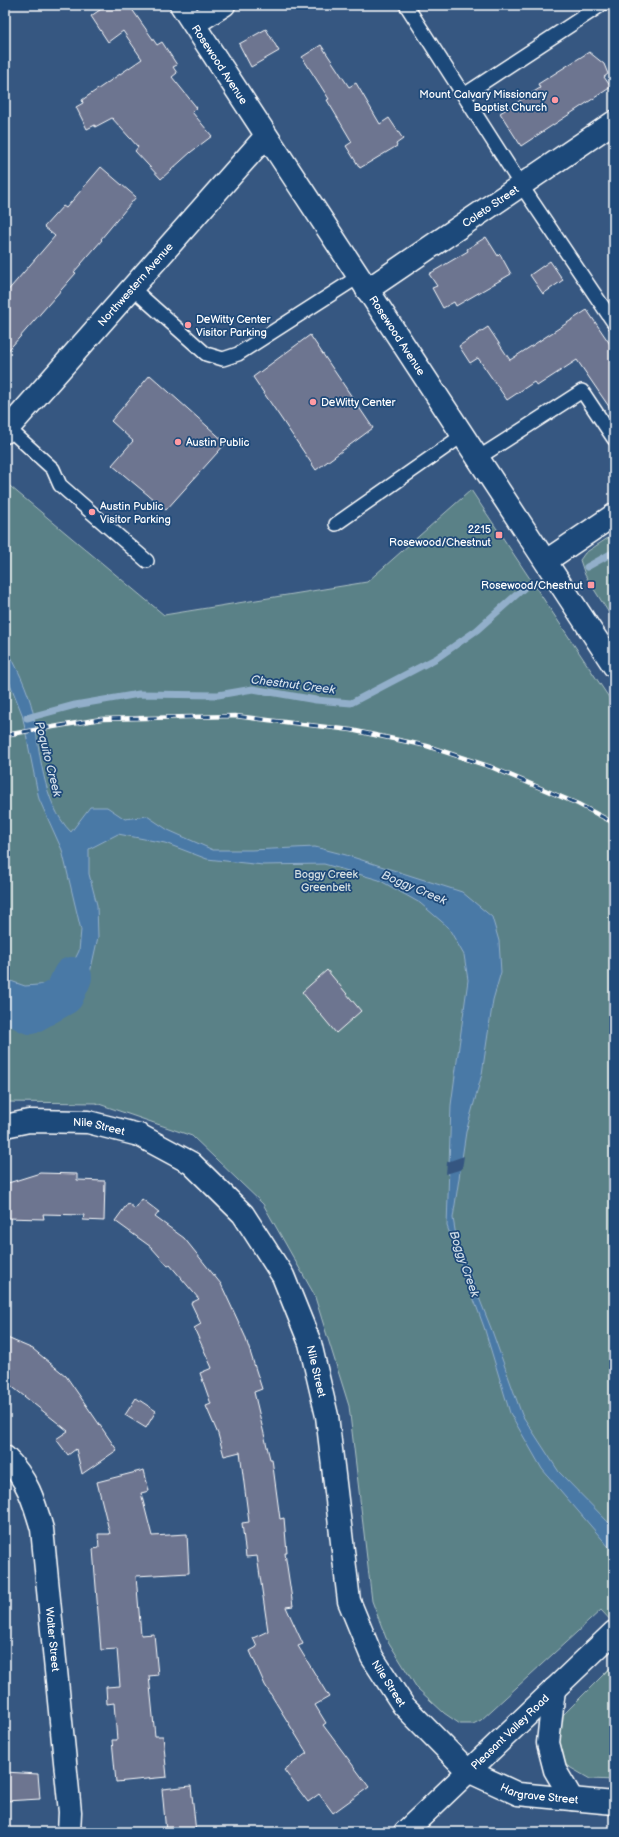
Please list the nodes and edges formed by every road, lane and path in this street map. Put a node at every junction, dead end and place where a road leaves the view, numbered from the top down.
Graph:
1 (181, 5) edge
2 (224, 5) edge
3 (406, 5) edge
4 (601, 5) edge
5 (194, 24) junction
6 (464, 95) junction
7 (614, 122) edge
8 (266, 136) junction
9 (521, 185) junction
10 (363, 283) junction
11 (132, 288) junction
12 (614, 323) edge
13 (7, 430) edge
14 (463, 435) junction
15 (614, 439) edge
16 (478, 458) junction
17 (614, 515) edge
18 (336, 524) dead end
19 (546, 561) junction
20 (147, 562) dead end
21 (614, 666) edge
22 (5, 1126) edge
23 (5, 1457) edge
24 (614, 1632) edge
25 (554, 1689) junction
26 (468, 1771) junction
27 (572, 1800) junction
28 (614, 1803) edge
29 (69, 1832) edge
30 (405, 1832) edge

1 - 5 street, Rosewood Avenue
2 - 5 street
3 - 6 lane
4 - 6 lane
5 - 8 street, Rosewood Avenue
6 - 9 lane
7 - 9 street, Coleto Street
8 - 10 street, Rosewood Avenue
8 - 11 street, Northwestern Avenue
9 - 10 street, Coleto Street
9 - 12 lane
10 - 11 lane
10 - 14 street, Rosewood Avenue
11 - 13 street, Northwestern Avenue
13 - 20 lane
14 - 16 street, Rosewood Avenue
14 - 18 lane
15 - 16 lane
16 - 19 street, Rosewood Avenue
17 - 19 street
19 - 21 street, Rosewood Avenue
22 - 26 street, Nile Street
23 - 29 street, Walter Street
24 - 25 street, Pleasant Valley Road
25 - 26 street, Pleasant Valley Road
25 - 27 street
26 - 27 street, Hargrave Street
26 - 30 street, Pleasant Valley Road
27 - 28 street, Hargrave Street

